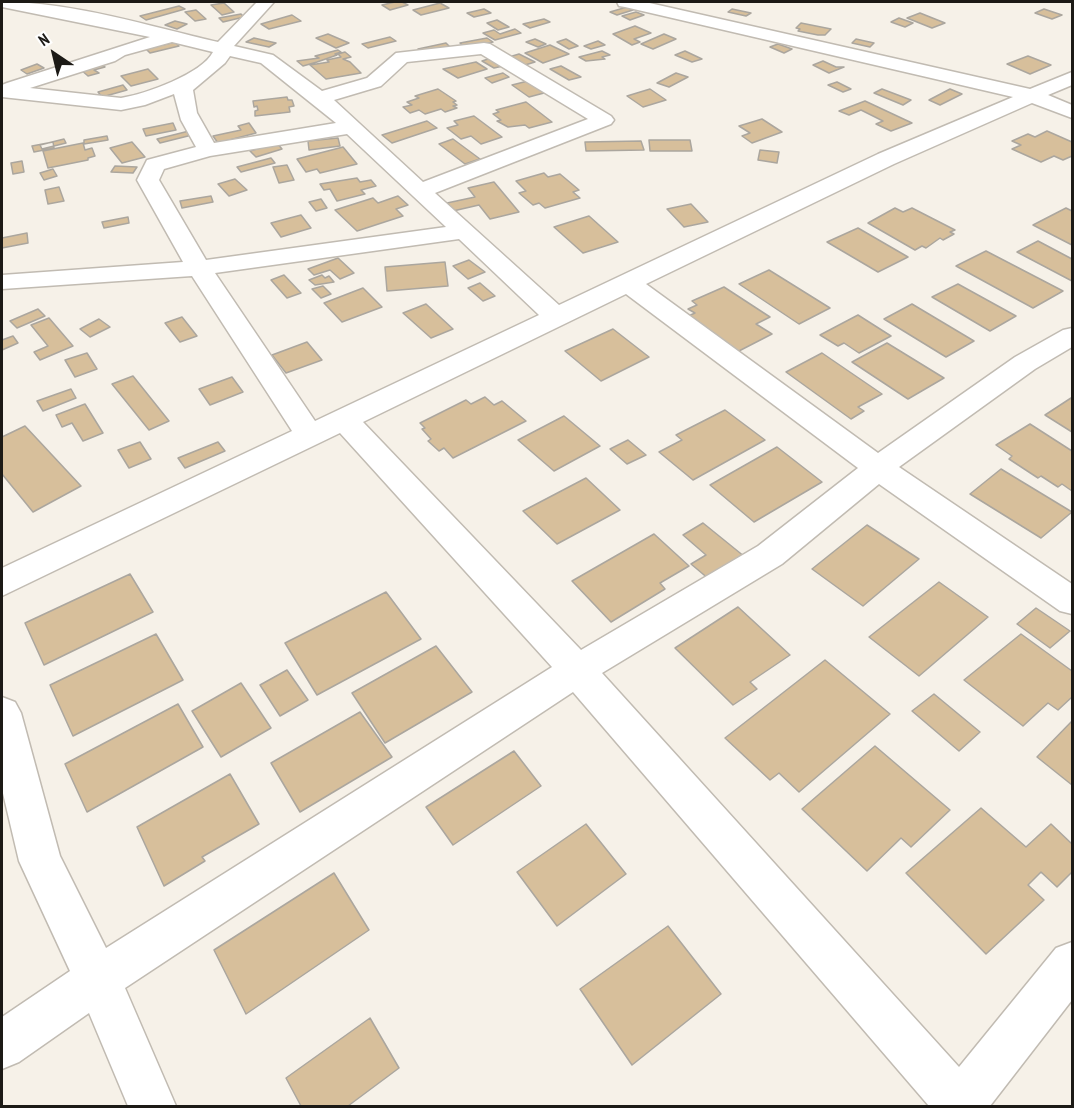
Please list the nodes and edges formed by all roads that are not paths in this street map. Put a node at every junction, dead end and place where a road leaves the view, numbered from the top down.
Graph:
1 (2, 2) edge
2 (266, 2) edge
3 (625, 2) edge
4 (170, 37) junction
5 (223, 49) junction
6 (1072, 78) edge
7 (193, 79) junction
8 (3, 91) edge
9 (1033, 96) junction
10 (320, 98) junction
11 (1072, 112) edge
12 (352, 127) junction
13 (208, 150) junction
14 (422, 190) junction
15 (464, 231) junction
16 (199, 268) junction
17 (2, 282) edge
18 (628, 283) junction
19 (556, 317) junction
20 (1072, 336) edge
21 (344, 420) junction
22 (310, 436) junction
23 (878, 468) junction
24 (2, 583) edge
25 (1072, 601) edge
26 (578, 670) junction
27 (2, 713) edge
28 (1072, 964) edge
29 (98, 980) junction
30 (2, 1045) edge
31 (960, 1106) edge
32 (152, 1107) edge

1 - 4 street
2 - 5 street
3 - 9 street
4 - 5 street
4 - 8 street
5 - 7 street
5 - 10 street
6 - 9 street
7 - 8 street
7 - 13 street
9 - 11 street
9 - 18 street
10 - 12 street
10 - 14 street
12 - 13 street
12 - 14 street
13 - 16 street
14 - 15 street
15 - 16 street
15 - 19 street
16 - 17 street
16 - 22 street
18 - 19 street
18 - 23 street
19 - 21 street
20 - 23 street
21 - 22 street
21 - 26 street
22 - 24 street
23 - 25 street
23 - 26 street
26 - 29 street
26 - 31 street
27 - 29 street
28 - 31 street
29 - 30 street
29 - 32 street

